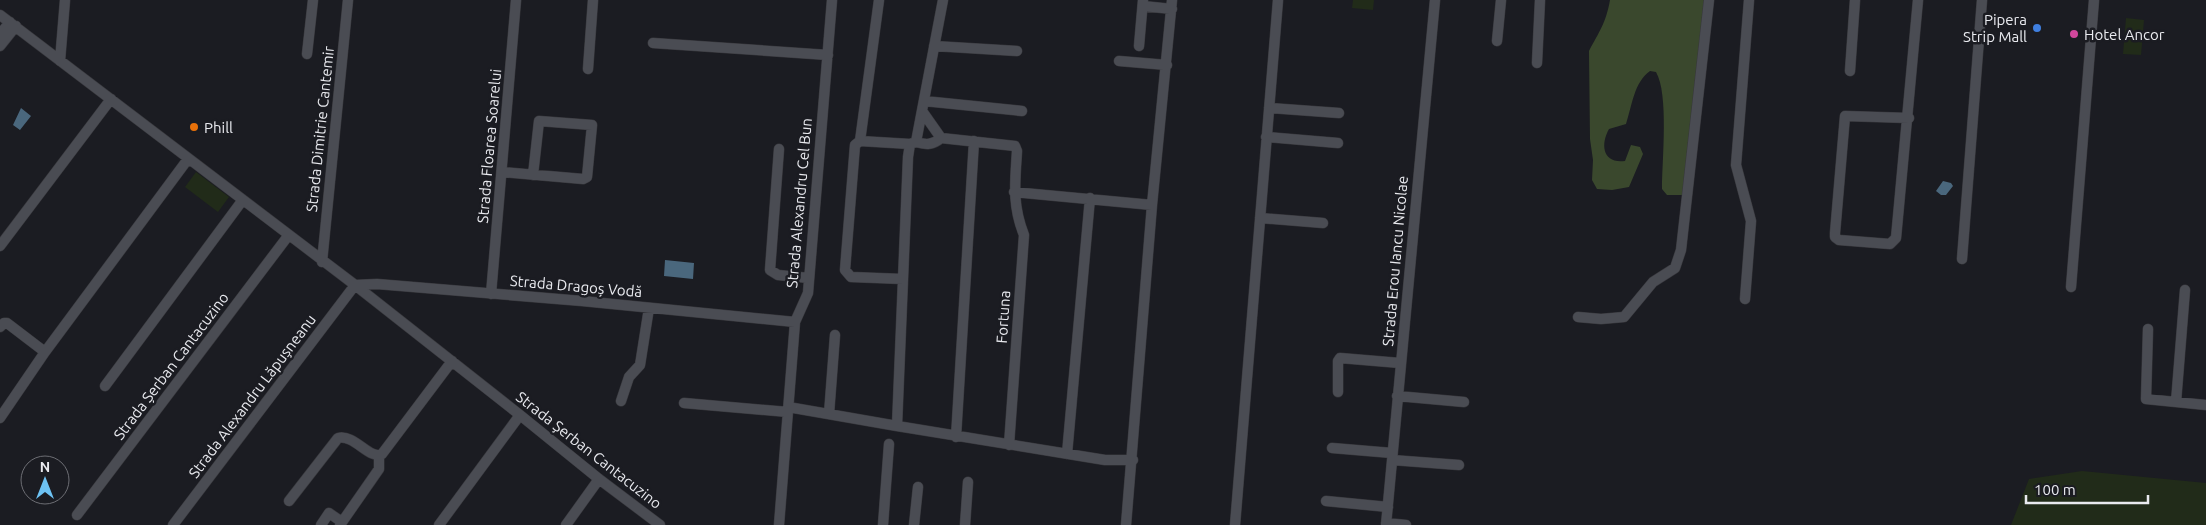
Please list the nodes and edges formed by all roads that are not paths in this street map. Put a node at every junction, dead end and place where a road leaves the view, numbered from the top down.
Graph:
1 (65, 0) edge
2 (313, 0) edge
3 (348, 0) edge
4 (516, 0) edge
5 (593, 0) edge
6 (832, 0) edge
7 (879, 0) edge
8 (943, 0) edge
9 (1278, 0) edge
10 (1434, 0) edge
11 (1500, 0) edge
12 (1540, 0) edge
13 (1709, 0) edge
14 (1749, 0) edge
15 (1855, 0) edge
16 (1918, 0) edge
17 (1982, 0) edge
18 (2094, 0) edge
19 (1143, 3) edge
20 (1172, 4) edge
21 (0, 14) edge
22 (13, 24) junction
23 (0, 34) edge
24 (1497, 41) dead end
25 (654, 43) dead end
26 (0, 46) edge
27 (934, 46) junction
28 (1139, 46) dead end
29 (1017, 50) dead end
30 (307, 54) dead end
31 (828, 55) junction
32 (60, 61) junction
33 (1119, 61) dead end
34 (1537, 63) dead end
35 (1167, 65) junction
36 (588, 69) dead end
37 (1850, 71) dead end
38 (111, 100) junction
39 (923, 106) junction
40 (1269, 108) junction
41 (1022, 111) dead end
42 (1339, 113) dead end
43 (1909, 118) junction
44 (1266, 137) junction
45 (941, 138) junction
46 (860, 141) junction
47 (974, 141) junction
48 (913, 143) junction
49 (1338, 143) dead end
50 (779, 149) dead end
51 (188, 159) junction
52 (502, 172) junction
53 (533, 175) junction
54 (1014, 192) junction
55 (1090, 198) junction
56 (242, 201) junction
57 (1152, 205) junction
58 (1260, 218) junction
59 (1322, 224) dead end
60 (288, 236) junction
61 (0, 246) edge
62 (1962, 259) dead end
63 (322, 262) junction
64 (809, 278) junction
65 (903, 279) junction
66 (355, 285) junction
67 (2071, 287) dead end
68 (2186, 290) dead end
69 (491, 294) junction
70 (1745, 299) dead end
71 (650, 308) junction
72 (1578, 317) dead end
73 (795, 322) junction
74 (0, 327) edge
75 (2148, 330) dead end
76 (835, 335) dead end
77 (45, 352) junction
78 (452, 361) junction
79 (1400, 363) junction
80 (105, 386) dead end
81 (1338, 392) dead end
82 (1397, 396) junction
83 (621, 401) dead end
84 (1464, 402) dead end
85 (2176, 402) junction
86 (684, 403) dead end
87 (2206, 405) edge
88 (788, 410) junction
89 (520, 414) junction
90 (829, 414) junction
91 (0, 418) edge
92 (897, 426) junction
93 (956, 437) junction
94 (889, 444) dead end
95 (1009, 445) junction
96 (1332, 448) dead end
97 (1067, 454) junction
98 (379, 455) junction
99 (1392, 457) junction
100 (1133, 460) junction
101 (1458, 465) dead end
102 (968, 482) dead end
103 (596, 483) junction
104 (918, 487) dead end
105 (1326, 501) dead end
106 (289, 502) dead end
107 (1388, 507) junction
108 (77, 514) dead end
109 (341, 523) edge
110 (1386, 524) edge
111 (173, 525) edge
112 (321, 525) edge
113 (439, 525) edge
114 (566, 525) edge
115 (660, 525) edge
116 (779, 525) edge
117 (882, 525) edge
118 (914, 525) edge
119 (965, 525) edge
120 (1126, 525) edge
121 (1234, 525) edge
122 (1406, 525) edge

1 - 32 street
2 - 30 street
3 - 63 street, Strada Dimitrie Cantemir
4 - 52 street, Strada Floarea Soarelui
5 - 36 street
6 - 31 street, Strada Alexandru Cel Bun
7 - 46 street
8 - 27 street
9 - 40 street
10 - 79 street, Strada Erou Iancu Nicolae
11 - 24 street
12 - 34 street
13 - 72 street
14 - 70 street
15 - 37 street
16 - 43 street
17 - 62 street
18 - 67 street
19 - 20 street
19 - 28 street
20 - 35 street
21 - 22 street, Strada Șerban Cantacuzino
22 - 23 street
22 - 26 street
22 - 32 street, Strada Șerban Cantacuzino
25 - 31 street
27 - 29 street
27 - 39 street
31 - 64 street, Strada Alexandru Cel Bun
32 - 38 street, Strada Șerban Cantacuzino
33 - 35 street
35 - 57 street
38 - 51 street, Strada Șerban Cantacuzino
38 - 61 street
39 - 41 street
39 - 45 street
39 - 48 street
40 - 42 street
40 - 44 street
43 - 43 street
44 - 49 street
44 - 58 street
45 - 47 street
45 - 48 street
46 - 48 street
46 - 65 street
47 - 54 street, Fortuna
47 - 93 street
48 - 65 street
50 - 64 street
51 - 56 street, Strada Șerban Cantacuzino
51 - 77 street
52 - 53 street
52 - 69 street, Strada Floarea Soarelui
53 - 53 street
54 - 55 street
54 - 95 street, Fortuna
55 - 57 street
55 - 97 street
56 - 60 street, Strada Șerban Cantacuzino
56 - 80 street
57 - 100 street
58 - 59 street
58 - 121 street
60 - 63 street, Strada Șerban Cantacuzino
60 - 108 street, Strada Șerban Cantacuzino
63 - 66 street, Strada Șerban Cantacuzino
64 - 73 street, Strada Alexandru Cel Bun
65 - 92 street
66 - 69 street, Strada Dragoș Vodă
66 - 78 street, Strada Șerban Cantacuzino
66 - 111 street, Strada Alexandru Lăpușneanu
68 - 85 street
69 - 71 street, Strada Dragoș Vodă
71 - 73 street, Strada Dragoș Vodă
71 - 83 street
73 - 88 street, Strada Alexandru Cel Bun
74 - 77 street
75 - 85 street
76 - 90 street
77 - 91 street
78 - 89 street, Strada Șerban Cantacuzino
78 - 98 street
79 - 81 street
79 - 82 street, Strada Erou Iancu Nicolae
82 - 84 street
82 - 99 street, Strada Erou Iancu Nicolae
85 - 87 street
86 - 88 street
88 - 90 street
88 - 116 street, Strada Alexandru Cel Bun
89 - 103 street, Strada Șerban Cantacuzino
89 - 113 street
90 - 92 street
92 - 93 street
93 - 95 street
94 - 117 street
95 - 97 street
96 - 99 street
97 - 100 street
98 - 106 street
98 - 109 street
99 - 101 street
99 - 107 street, Strada Erou Iancu Nicolae
100 - 120 street
102 - 119 street
103 - 114 street
103 - 115 street, Strada Șerban Cantacuzino
104 - 118 street
105 - 107 street
107 - 110 street, Strada Erou Iancu Nicolae
109 - 112 street
110 - 122 street

